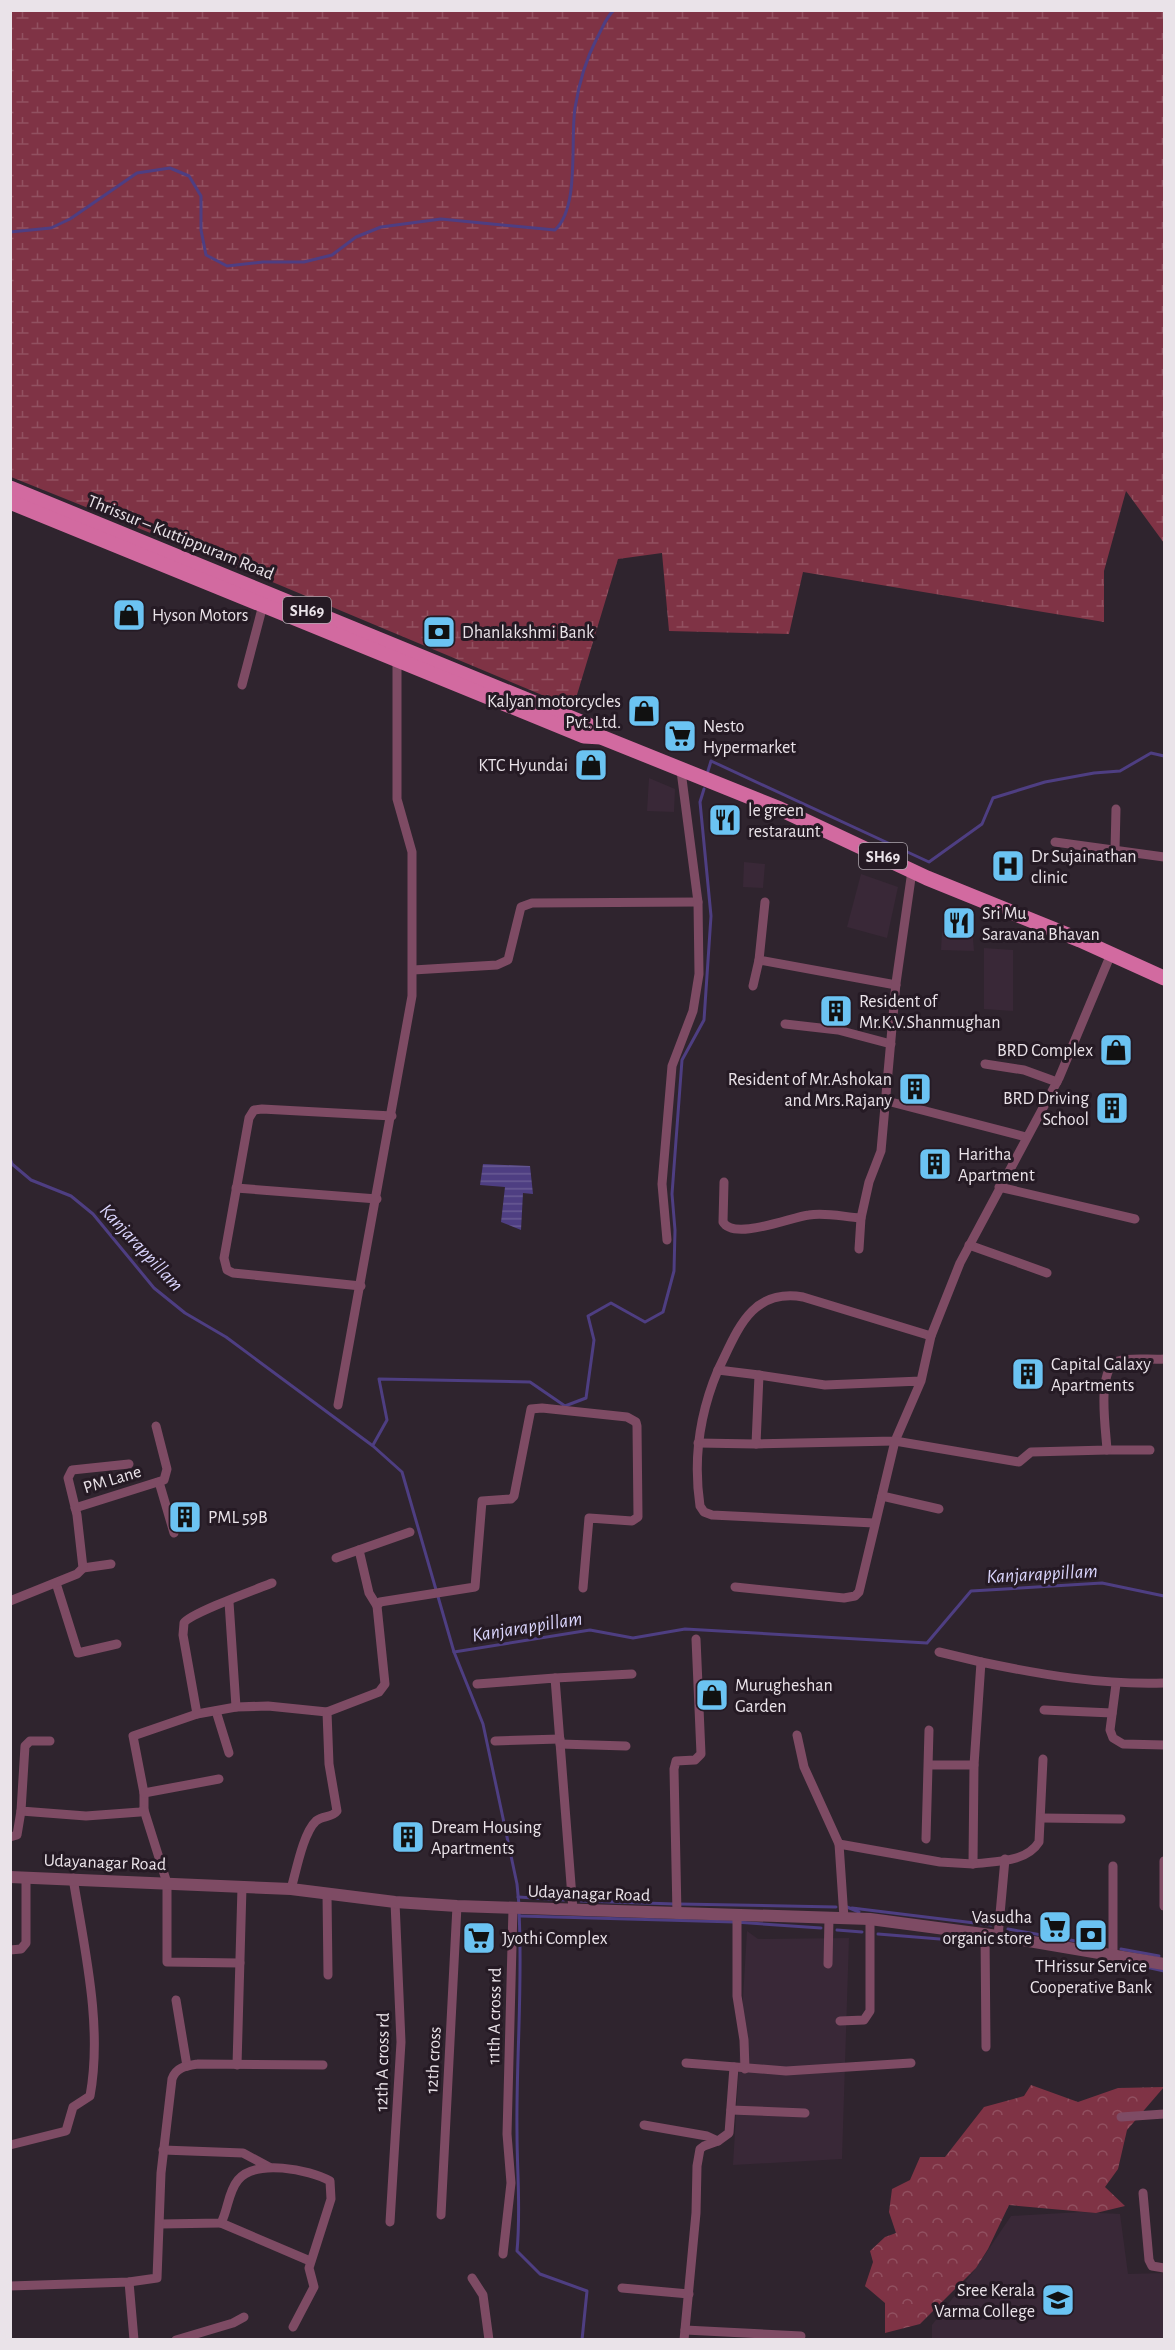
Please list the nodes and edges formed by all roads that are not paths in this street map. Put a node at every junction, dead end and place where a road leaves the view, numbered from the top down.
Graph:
1 (10, 488) edge
2 (10, 502) edge
3 (263, 605) junction
4 (398, 662) junction
5 (242, 685) dead end
6 (601, 737) junction
7 (681, 771) junction
8 (1116, 809) dead end
9 (1055, 842) dead end
10 (1116, 850) junction
11 (1164, 857) edge
12 (912, 871) junction
13 (698, 902) junction
14 (765, 902) dead end
15 (1111, 954) junction
16 (759, 960) junction
17 (413, 970) junction
18 (1164, 978) edge
19 (896, 985) junction
20 (753, 986) dead end
21 (785, 1024) dead end
22 (891, 1044) junction
23 (985, 1064) dead end
24 (1057, 1082) junction
25 (887, 1101) junction
26 (392, 1116) junction
27 (1026, 1137) junction
28 (724, 1182) dead end
29 (999, 1187) junction
30 (236, 1188) junction
31 (377, 1199) junction
32 (861, 1218) junction
33 (1136, 1219) dead end
34 (667, 1240) dead end
35 (969, 1245) junction
36 (859, 1249) dead end
37 (1047, 1273) dead end
38 (361, 1286) junction
39 (931, 1336) junction
40 (1164, 1359) edge
41 (718, 1370) junction
42 (759, 1375) junction
43 (921, 1381) junction
44 (338, 1405) dead end
45 (156, 1426) dead end
46 (895, 1441) junction
47 (698, 1443) junction
48 (756, 1444) junction
49 (1107, 1450) junction
50 (1150, 1450) dead end
51 (129, 1464) dead end
52 (159, 1482) junction
53 (882, 1496) junction
54 (75, 1508) junction
55 (939, 1509) dead end
56 (874, 1523) junction
57 (410, 1532) dead end
58 (174, 1533) dead end
59 (359, 1550) junction
60 (336, 1558) dead end
61 (111, 1564) dead end
62 (84, 1568) junction
63 (56, 1583) junction
64 (272, 1583) dead end
65 (735, 1587) dead end
66 (583, 1588) dead end
67 (10, 1601) edge
68 (229, 1602) junction
69 (377, 1606) junction
70 (696, 1639) dead end
71 (117, 1644) dead end
72 (939, 1652) dead end
73 (981, 1662) junction
74 (632, 1674) dead end
75 (555, 1678) junction
76 (1164, 1683) edge
77 (477, 1684) dead end
78 (1116, 1684) junction
79 (236, 1707) junction
80 (216, 1710) junction
81 (1044, 1710) dead end
82 (327, 1712) junction
83 (1112, 1713) junction
84 (197, 1714) junction
85 (929, 1730) dead end
86 (797, 1735) dead end
87 (50, 1741) dead end
88 (495, 1741) dead end
89 (560, 1742) junction
90 (1164, 1745) edge
91 (626, 1746) dead end
92 (229, 1753) dead end
93 (1043, 1759) dead end
94 (929, 1765) junction
95 (974, 1765) junction
96 (219, 1779) dead end
97 (144, 1793) junction
98 (144, 1810) junction
99 (21, 1811) junction
100 (1041, 1818) junction
101 (1120, 1819) dead end
102 (10, 1837) edge
103 (926, 1839) dead end
104 (839, 1844) junction
105 (1005, 1859) junction
106 (1164, 1861) edge
107 (973, 1864) junction
108 (1113, 1866) dead end
109 (10, 1877) edge
110 (26, 1877) junction
111 (73, 1878) junction
112 (167, 1883) junction
113 (242, 1887) junction
114 (291, 1889) junction
115 (327, 1894) junction
116 (395, 1902) junction
117 (457, 1906) junction
118 (1164, 1906) edge
119 (517, 1908) junction
120 (573, 1910) junction
121 (677, 1914) junction
122 (829, 1918) junction
123 (844, 1918) junction
124 (870, 1919) junction
125 (737, 1921) junction
126 (992, 1935) junction
127 (10, 1950) edge
128 (1113, 1953) junction
129 (240, 1963) junction
130 (828, 1964) dead end
131 (1164, 1964) edge
132 (328, 1976) dead end
133 (176, 2000) dead end
134 (840, 2021) dead end
135 (986, 2047) dead end
136 (686, 2063) dead end
137 (911, 2063) dead end
138 (237, 2065) junction
139 (323, 2065) dead end
140 (188, 2066) junction
141 (734, 2067) junction
142 (745, 2069) junction
143 (731, 2110) junction
144 (805, 2113) dead end
145 (1164, 2114) edge
146 (1121, 2117) dead end
147 (644, 2125) dead end
148 (718, 2141) junction
149 (10, 2145) edge
150 (163, 2150) junction
151 (269, 2167) junction
152 (1143, 2193) dead end
153 (441, 2215) dead end
154 (390, 2222) dead end
155 (220, 2223) junction
156 (160, 2224) junction
157 (503, 2254) dead end
158 (310, 2261) junction
159 (1164, 2268) edge
160 (472, 2278) dead end
161 (129, 2282) junction
162 (10, 2286) edge
163 (622, 2288) dead end
164 (689, 2294) junction
165 (244, 2317) dead end
166 (293, 2327) dead end
167 (685, 2335) edge
168 (801, 2336) dead end
169 (134, 2340) edge
170 (177, 2340) edge
171 (489, 2340) edge

1 - 6 main road, Thrissur – Kuttippuram Road / SH69
2 - 3 main road, Thrissur – Kuttippuram Road
3 - 4 main road, Thrissur – Kuttippuram Road
3 - 5 street
4 - 6 main road, Thrissur – Kuttippuram Road
4 - 17 street
6 - 7 main road, Thrissur – Kuttippuram Road / SH69
7 - 12 main road, Thrissur – Kuttippuram Road / SH69
7 - 13 street
8 - 10 street
9 - 10 street
10 - 11 street
12 - 15 main road, Thrissur – Kuttippuram Road / SH69
12 - 19 street
13 - 17 street
13 - 34 street
14 - 16 street
15 - 18 main road, Thrissur – Kuttippuram Road / SH69
15 - 24 street
16 - 19 street
16 - 20 street
17 - 26 street
19 - 22 street
21 - 22 street
22 - 25 street
23 - 24 street
24 - 27 street
25 - 27 street
25 - 32 street
26 - 30 street
26 - 31 street
27 - 29 street
28 - 32 street
29 - 33 street
29 - 35 street
30 - 31 street
30 - 38 street
31 - 38 street
32 - 36 street
35 - 37 street
35 - 39 street
38 - 44 street
39 - 41 street
39 - 43 street
40 - 49 street
41 - 42 street
41 - 47 street
42 - 43 street
42 - 48 street
43 - 46 street
45 - 52 street, PM Lane
46 - 48 street
46 - 49 street
46 - 53 street
47 - 48 street
47 - 56 street
49 - 50 street
51 - 54 street, PM Lane
52 - 54 street, PM Lane
52 - 58 street, PM Lane
53 - 55 street
53 - 56 street
54 - 62 street, PM Lane
56 - 65 street
57 - 59 street
59 - 60 street
59 - 69 street
61 - 62 street
62 - 63 street
63 - 67 street
63 - 71 street
64 - 68 street
66 - 69 street
68 - 79 street
68 - 84 street
69 - 82 street
70 - 121 street
72 - 73 street
73 - 78 street
73 - 95 street
74 - 75 street
75 - 77 street
75 - 89 street
76 - 78 street
78 - 83 street
79 - 80 street
79 - 82 street
80 - 84 street
80 - 92 street
81 - 83 street
82 - 114 street
83 - 90 street
84 - 97 street
85 - 94 street
86 - 104 street
87 - 99 street
88 - 89 street
89 - 91 street
89 - 120 street
93 - 100 street
94 - 95 street
94 - 103 street
95 - 107 street
96 - 97 street
97 - 98 street
98 - 99 street
98 - 112 street
99 - 102 street
100 - 101 street
100 - 105 street
104 - 107 street
104 - 123 street
105 - 107 street
105 - 126 street
106 - 118 street
108 - 128 street
109 - 110 street, Udayanagar Road
110 - 111 street, Udayanagar Road
110 - 127 street
111 - 112 street, Udayanagar Road
111 - 149 street
112 - 113 street, Udayanagar Road
112 - 129 street
113 - 114 street, Udayanagar Road
113 - 129 street
114 - 115 street, Udayanagar Road
115 - 116 street, Udayanagar Road
115 - 132 street
116 - 117 street, Udayanagar Road
116 - 154 street, 12th A cross rd
117 - 119 street, Udayanagar Road
117 - 153 street, 12th cross
119 - 120 street, Udayanagar Road
119 - 157 street, 11th A cross rd
120 - 121 street, Udayanagar Road
121 - 125 street, Udayanagar Road
122 - 123 street, Udayanagar Road
122 - 125 street, Udayanagar Road
122 - 130 street
123 - 124 street, Udayanagar Road
124 - 126 street, Udayanagar Road
124 - 134 street
125 - 142 street
126 - 128 street, Udayanagar Road
126 - 135 street
128 - 131 street, Udayanagar Road
129 - 138 street
133 - 140 street
136 - 141 street
137 - 142 street
138 - 139 street
138 - 140 street
140 - 150 street
141 - 142 street
141 - 143 street
143 - 144 street
143 - 148 street
145 - 146 street
147 - 148 street
148 - 164 street
150 - 151 street
150 - 156 street
151 - 155 street
151 - 158 street
152 - 159 street
155 - 156 street
155 - 158 street
156 - 161 street
158 - 166 street
160 - 171 street
161 - 162 street
161 - 169 street
163 - 164 street
164 - 167 street
165 - 170 street
167 - 168 street

